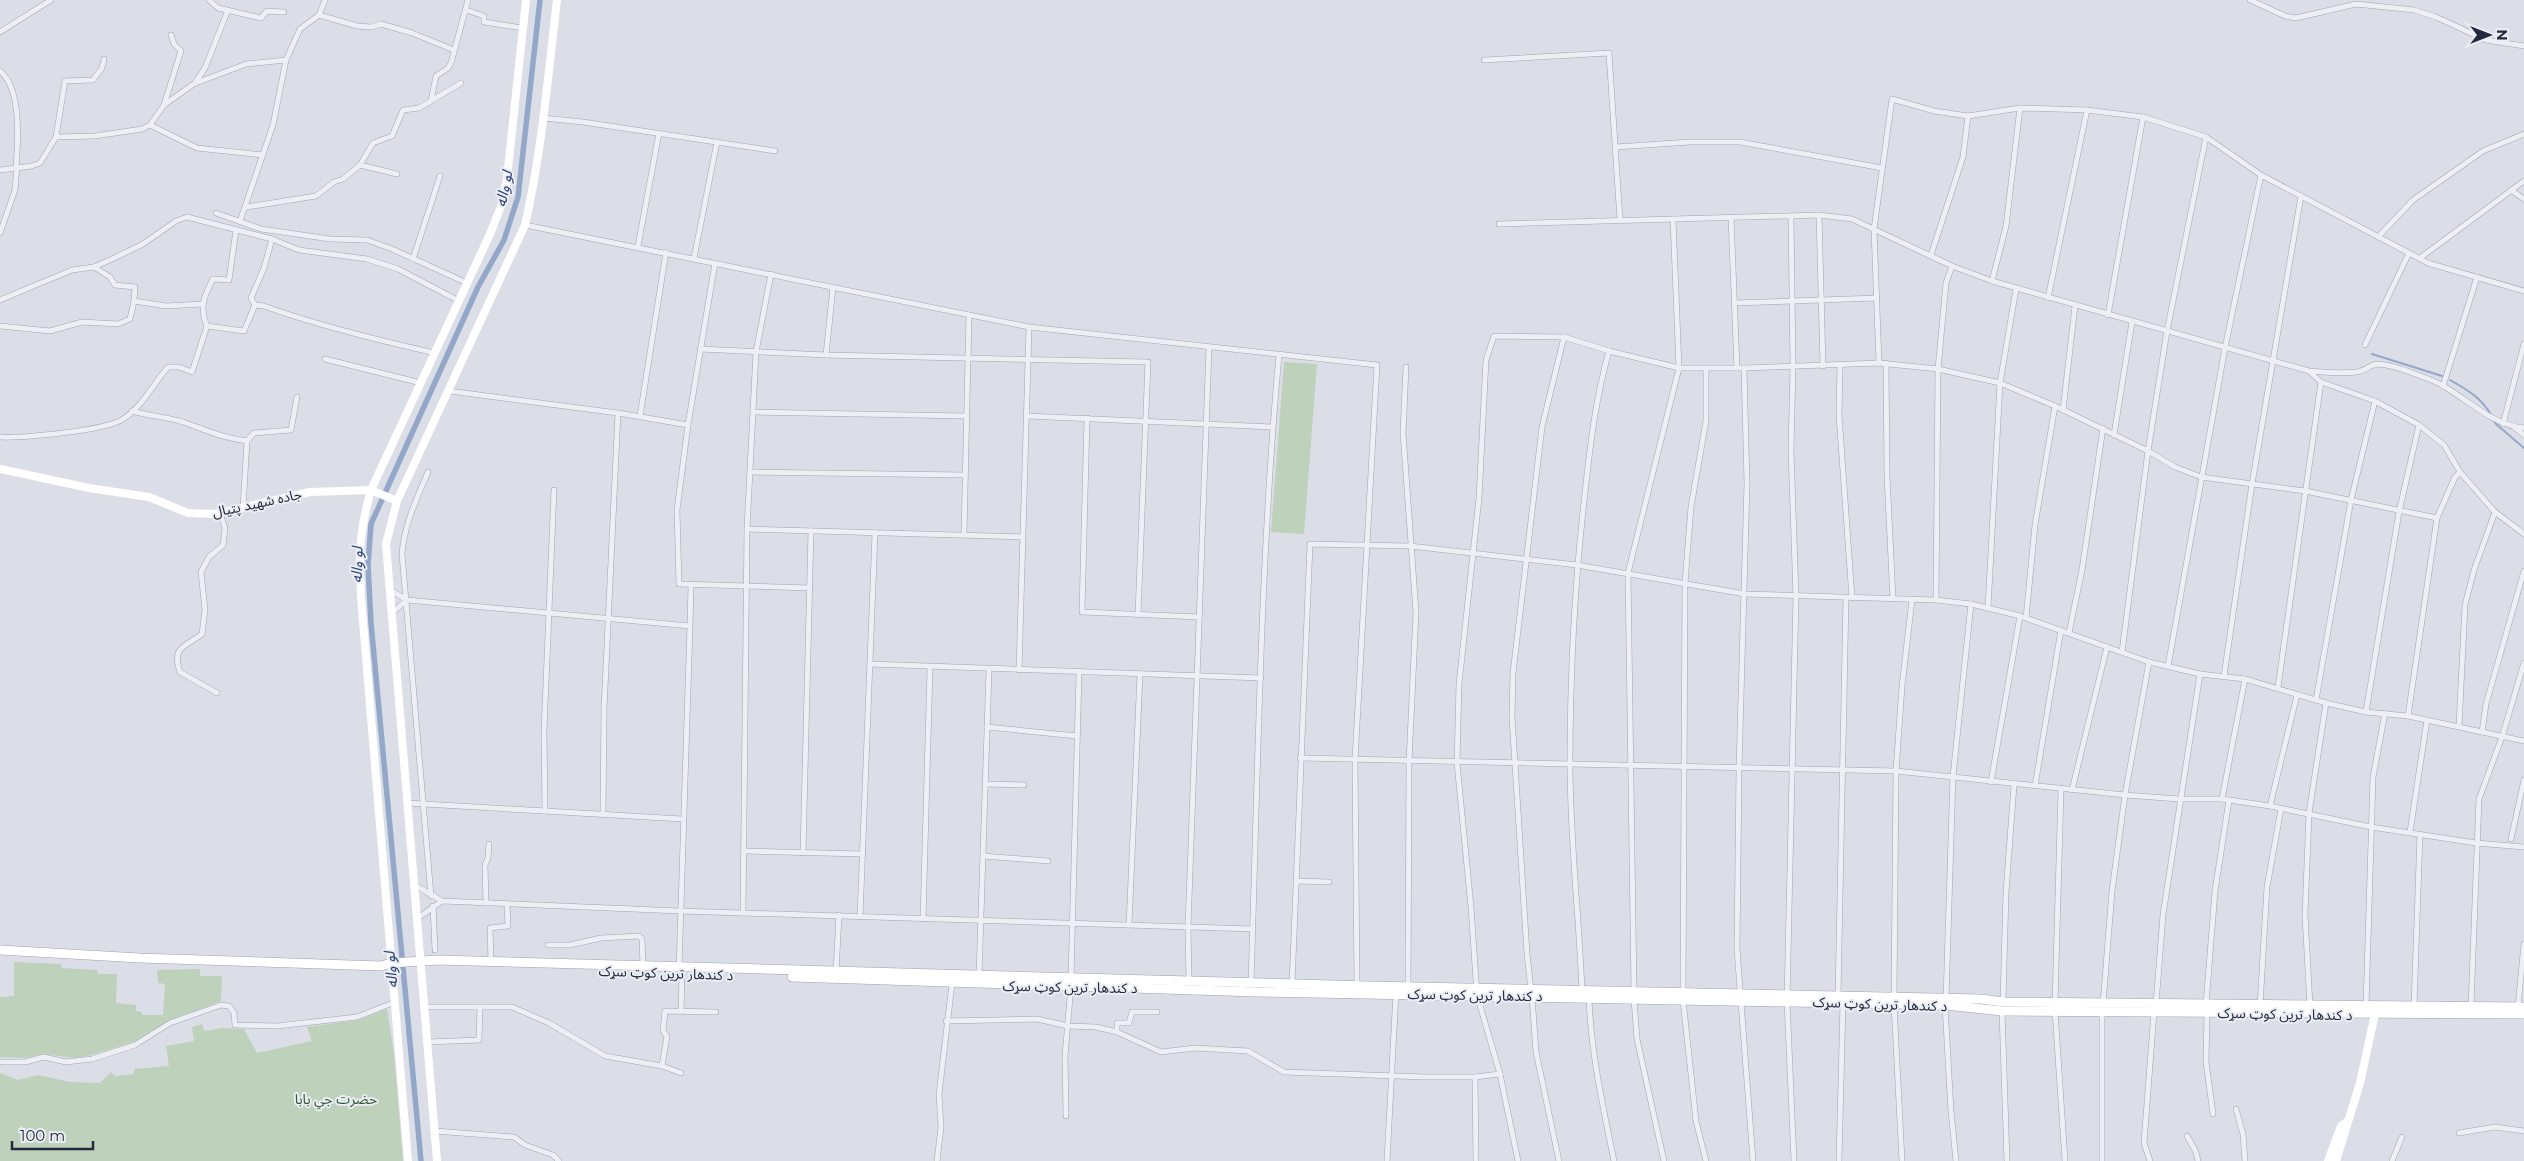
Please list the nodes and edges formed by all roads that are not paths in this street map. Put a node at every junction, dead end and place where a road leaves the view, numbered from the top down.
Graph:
1 (50, 0) edge
2 (209, 0) edge
3 (325, 0) edge
4 (468, 0) edge
5 (526, 0) edge
6 (557, 0) edge
7 (2250, 0) edge
8 (228, 10) junction
9 (466, 10) junction
10 (284, 12) dead end
11 (319, 15) junction
12 (522, 28) junction
13 (0, 32) edge
14 (171, 35) dead end
15 (2524, 46) edge
16 (454, 50) junction
17 (104, 59) dead end
18 (286, 60) junction
19 (1484, 60) dead end
20 (0, 71) edge
21 (195, 83) junction
22 (461, 83) dead end
23 (431, 100) junction
24 (164, 105) junction
25 (2020, 108) junction
26 (2087, 110) junction
27 (1968, 116) junction
28 (543, 118) junction
29 (2144, 118) junction
30 (150, 125) junction
31 (659, 133) junction
32 (2524, 134) edge
33 (56, 137) junction
34 (2206, 137) junction
35 (717, 142) junction
36 (1616, 147) junction
37 (775, 151) dead end
38 (263, 154) junction
39 (360, 165) junction
40 (16, 168) junction
41 (1882, 168) junction
42 (0, 172) edge
43 (397, 174) dead end
44 (2261, 175) junction
45 (440, 176) dead end
46 (2524, 182) edge
47 (2511, 190) junction
48 (2301, 196) junction
49 (2524, 199) edge
50 (247, 207) junction
51 (216, 213) dead end
52 (1819, 215) junction
53 (1791, 216) junction
54 (1731, 217) junction
55 (1673, 219) junction
56 (1620, 220) junction
57 (240, 221) junction
58 (1499, 224) dead end
59 (525, 225) junction
60 (1874, 229) junction
61 (236, 230) junction
62 (0, 233) edge
63 (2378, 237) junction
64 (272, 239) junction
65 (638, 246) junction
66 (666, 252) junction
67 (2409, 253) junction
68 (1931, 255) junction
69 (413, 258) junction
70 (694, 258) junction
71 (2420, 258) junction
72 (715, 263) junction
73 (1952, 266) junction
74 (94, 267) junction
75 (771, 274) junction
76 (2478, 277) junction
77 (1992, 281) junction
78 (467, 282) junction
79 (833, 287) junction
80 (2016, 289) junction
81 (2524, 291) edge
82 (1877, 298) junction
83 (2048, 298) junction
84 (0, 300) edge
85 (1822, 300) junction
86 (134, 301) junction
87 (459, 301) junction
88 (1792, 301) junction
89 (1735, 303) junction
90 (203, 304) junction
91 (255, 306) junction
92 (2075, 306) junction
93 (969, 315) junction
94 (2108, 315) junction
95 (2132, 322) junction
96 (0, 326) edge
97 (207, 326) junction
98 (1029, 327) junction
99 (2167, 331) junction
100 (1564, 337) junction
101 (2524, 344) edge
102 (2365, 345) dead end
103 (1209, 348) junction
104 (2225, 348) junction
105 (700, 350) junction
106 (1609, 351) junction
107 (756, 352) junction
108 (435, 353) junction
109 (826, 355) junction
110 (1279, 355) junction
111 (968, 358) junction
112 (325, 359) dead end
113 (1028, 359) junction
114 (2273, 361) junction
115 (1879, 363) junction
116 (1886, 363) junction
117 (1840, 365) junction
118 (1793, 366) junction
119 (1823, 366) junction
120 (1406, 367) dead end
121 (1679, 368) junction
122 (1706, 368) junction
123 (1737, 368) junction
124 (1744, 368) junction
125 (1938, 368) junction
126 (2310, 371) junction
127 (2321, 382) junction
128 (421, 383) junction
129 (2000, 383) junction
130 (2443, 386) junction
131 (450, 391) junction
132 (297, 397) dead end
133 (2375, 401) junction
134 (2055, 406) junction
135 (2063, 410) junction
136 (132, 411) junction
137 (753, 412) junction
138 (618, 413) junction
139 (640, 416) junction
140 (966, 416) junction
141 (1028, 416) junction
142 (1087, 418) junction
143 (1146, 421) junction
144 (1205, 423) junction
145 (2503, 424) junction
146 (688, 425) junction
147 (2419, 425) junction
148 (2514, 427) junction
149 (1272, 428) junction
150 (2102, 428) junction
151 (2524, 428) edge
152 (2114, 435) junction
153 (2524, 435) edge
154 (0, 437) edge
155 (247, 441) junction
156 (2148, 450) junction
157 (0, 469) edge
158 (428, 472) dead end
159 (750, 472) junction
160 (2460, 472) junction
161 (965, 475) junction
162 (2201, 477) junction
163 (2252, 484) junction
164 (554, 490) dead end
165 (374, 491) junction
166 (2305, 491) junction
167 (394, 499) junction
168 (2351, 500) junction
169 (243, 507) junction
170 (2399, 512) junction
171 (2495, 512) junction
172 (220, 513) junction
173 (2437, 518) junction
174 (748, 528) junction
175 (811, 531) junction
176 (875, 533) junction
177 (2524, 534) edge
178 (964, 535) junction
179 (1023, 537) junction
180 (1369, 545) junction
181 (1410, 546) junction
182 (1474, 554) junction
183 (1528, 559) junction
184 (1577, 564) junction
185 (2524, 571) edge
186 (1628, 573) junction
187 (1685, 583) junction
188 (691, 585) junction
189 (388, 588) junction
190 (747, 588) junction
191 (810, 588) junction
192 (1745, 594) junction
193 (1796, 596) junction
194 (1849, 598) junction
195 (1893, 599) junction
196 (407, 600) junction
197 (1912, 600) junction
198 (1936, 600) junction
199 (1971, 604) junction
200 (1988, 608) junction
201 (390, 614) junction
202 (548, 614) junction
203 (1138, 614) junction
204 (1199, 617) junction
205 (2023, 617) junction
206 (609, 620) junction
207 (690, 626) junction
208 (2062, 630) junction
209 (2069, 633) junction
210 (2107, 647) junction
211 (2122, 652) junction
212 (2149, 662) junction
213 (2524, 663) edge
214 (870, 664) junction
215 (2168, 666) junction
216 (930, 668) junction
217 (989, 670) junction
218 (1019, 670) junction
219 (1080, 672) junction
220 (1140, 674) junction
221 (2200, 674) junction
222 (1197, 675) junction
223 (2224, 676) junction
224 (1261, 678) junction
225 (2246, 679) junction
226 (2278, 688) junction
227 (217, 693) dead end
228 (2297, 694) junction
229 (2316, 700) junction
230 (2326, 703) junction
231 (2366, 712) junction
232 (2385, 713) junction
233 (2408, 716) junction
234 (2427, 720) junction
235 (2459, 726) junction
236 (987, 727) junction
237 (2482, 732) junction
238 (1077, 736) junction
239 (2502, 737) junction
240 (2524, 741) edge
241 (1300, 758) junction
242 (1355, 760) junction
243 (1410, 762) junction
244 (1457, 763) junction
245 (1515, 764) junction
246 (1570, 765) junction
247 (1630, 767) junction
248 (1684, 768) junction
249 (1739, 768) junction
250 (1792, 769) junction
251 (1896, 771) junction
252 (1844, 772) junction
253 (1953, 776) junction
254 (2524, 780) edge
255 (1991, 782) junction
256 (985, 784) junction
257 (2014, 784) junction
258 (1024, 785) dead end
259 (2035, 786) junction
260 (2061, 789) junction
261 (2072, 790) junction
262 (2125, 795) junction
263 (2180, 799) junction
264 (2222, 799) junction
265 (2229, 800) junction
266 (407, 803) junction
267 (424, 804) junction
268 (2270, 806) junction
269 (2281, 809) junction
270 (545, 811) junction
271 (2309, 813) junction
272 (603, 814) junction
273 (682, 818) junction
274 (2371, 827) junction
275 (2410, 832) junction
276 (2420, 834) junction
277 (2510, 839) dead end
278 (2476, 843) junction
279 (489, 844) dead end
280 (2524, 847) edge
281 (745, 851) junction
282 (803, 853) junction
283 (863, 854) junction
284 (983, 856) junction
285 (1048, 861) dead end
286 (1296, 881) junction
287 (1329, 882) dead end
288 (415, 885) junction
289 (431, 896) junction
290 (442, 901) junction
291 (486, 903) junction
292 (507, 904) junction
293 (434, 906) junction
294 (680, 911) junction
295 (743, 913) junction
296 (839, 915) junction
297 (860, 917) junction
298 (418, 918) junction
299 (923, 919) junction
300 (980, 920) junction
301 (1072, 923) junction
302 (1129, 925) junction
303 (1188, 927) junction
304 (1253, 929) junction
305 (0, 944) edge
306 (2524, 944) edge
307 (548, 945) dead end
308 (0, 950) edge
309 (436, 950) dead end
310 (251, 959) junction
311 (421, 961) junction
312 (395, 962) junction
313 (491, 962) junction
314 (643, 967) junction
315 (680, 971) junction
316 (836, 976) junction
317 (979, 976) junction
318 (1188, 981) junction
319 (1071, 982) junction
320 (1251, 982) junction
321 (952, 984) junction
322 (1292, 984) junction
323 (1357, 986) junction
324 (1264, 987) junction
325 (1408, 987) junction
326 (1476, 992) junction
327 (1396, 993) junction
328 (1532, 993) junction
329 (1585, 994) junction
330 (1634, 995) junction
331 (1683, 996) junction
332 (1741, 997) junction
333 (1787, 998) junction
334 (1841, 1000) junction
335 (1894, 1001) junction
336 (395, 1002) junction
337 (1946, 1002) junction
338 (480, 1006) junction
339 (2002, 1006) junction
340 (2260, 1006) junction
341 (2366, 1006) junction
342 (2414, 1006) junction
343 (2471, 1006) junction
344 (425, 1007) junction
345 (2055, 1007) junction
346 (2310, 1007) junction
347 (2103, 1008) junction
348 (2155, 1008) junction
349 (2207, 1009) junction
350 (2271, 1010) junction
351 (2522, 1010) edge
352 (680, 1011) junction
353 (2375, 1011) junction
354 (716, 1012) dead end
355 (1157, 1012) dead end
356 (946, 1021) junction
357 (1068, 1026) junction
358 (1117, 1032) junction
359 (428, 1042) junction
360 (2, 1062) dead end
361 (662, 1066) junction
362 (681, 1073) dead end
363 (1500, 1074) junction
364 (1390, 1076) junction
365 (1475, 1077) junction
366 (2236, 1109) dead end
367 (2213, 1114) dead end
368 (1066, 1116) dead end
369 (2348, 1121) junction
370 (435, 1131) junction
371 (2524, 1131) edge
372 (2458, 1133) dead end
373 (2187, 1136) dead end
374 (2402, 1137) dead end
375 (408, 1161) edge
376 (437, 1161) edge
377 (559, 1161) edge
378 (937, 1161) edge
379 (1387, 1161) edge
380 (1476, 1161) edge
381 (1518, 1161) edge
382 (1559, 1161) edge
383 (1614, 1161) edge
384 (1664, 1161) edge
385 (1706, 1161) edge
386 (1753, 1161) edge
387 (1794, 1161) edge
388 (1839, 1161) edge
389 (1902, 1161) edge
390 (1956, 1161) edge
391 (2007, 1161) edge
392 (2065, 1161) edge
393 (2102, 1161) edge
394 (2150, 1161) edge
395 (2198, 1161) edge
396 (2245, 1161) edge
397 (2328, 1161) edge
398 (2336, 1161) edge
399 (2392, 1161) edge

1 - 13 street
2 - 8 street
3 - 11 street
4 - 9 street
5 - 12 street
6 - 28 street
7 - 15 street
8 - 10 street
8 - 21 street
9 - 12 street
9 - 16 street
11 - 16 street
11 - 18 street
12 - 78 street
14 - 24 street
16 - 23 street
17 - 33 street
18 - 21 street
18 - 38 street
19 - 36 street
20 - 40 street
21 - 24 street
22 - 23 street
23 - 39 street
24 - 30 street
25 - 26 street
25 - 27 street
25 - 77 street
26 - 29 street
26 - 83 street
27 - 41 street
27 - 68 street
28 - 31 street
28 - 59 street
29 - 34 street
29 - 94 street
30 - 33 street
30 - 38 street
31 - 35 street
31 - 65 street
32 - 63 street
33 - 40 street
34 - 44 street
34 - 99 street
35 - 37 street
35 - 70 street
36 - 41 street
36 - 56 street
38 - 50 street
39 - 43 street
39 - 50 street
40 - 42 street
41 - 60 street
42 - 62 street
44 - 48 street
44 - 104 street
45 - 69 street
46 - 47 street
47 - 49 street
47 - 71 street
48 - 63 street
48 - 114 street
50 - 57 street
51 - 57 street
52 - 53 street
52 - 60 street
52 - 85 street
53 - 54 street
53 - 88 street
54 - 55 street
54 - 89 street
55 - 56 street
55 - 121 street
56 - 58 street
57 - 69 street
59 - 65 street
59 - 131 street
60 - 68 street
60 - 82 street
61 - 64 street
61 - 74 street
61 - 90 street
63 - 67 street
64 - 87 street
64 - 91 street
65 - 66 street
66 - 70 street
66 - 139 street
67 - 71 street
67 - 102 street
68 - 73 street
69 - 78 street
70 - 72 street
71 - 76 street
72 - 75 street
72 - 105 street
73 - 77 street
73 - 125 street
74 - 84 street
74 - 86 street
75 - 79 street
75 - 107 street
76 - 81 street
76 - 130 street
77 - 80 street
78 - 87 street
79 - 93 street
79 - 109 street
80 - 83 street
80 - 129 street
82 - 85 street
82 - 115 street
83 - 92 street
85 - 88 street
85 - 119 street
86 - 90 street
86 - 96 street
87 - 108 street
88 - 89 street
88 - 118 street
89 - 123 street
90 - 97 street
91 - 97 street
91 - 108 street
92 - 94 street
92 - 135 street
93 - 98 street
93 - 111 street
94 - 95 street
95 - 99 street
95 - 152 street
97 - 136 street
98 - 103 street
98 - 113 street
99 - 104 street
99 - 156 street
100 - 106 street
100 - 182 street
100 - 183 street
101 - 145 street
103 - 110 street
103 - 144 street
104 - 114 street
104 - 162 street
105 - 107 street
105 - 146 street
106 - 121 street
106 - 184 street
107 - 109 street
107 - 137 street
108 - 128 street
109 - 111 street
110 - 149 street
110 - 180 street
111 - 113 street
111 - 140 street
112 - 128 street
113 - 141 street
113 - 143 street
114 - 126 street
114 - 163 street
115 - 116 street
115 - 117 street
116 - 125 street
116 - 195 street
117 - 119 street
117 - 194 street
118 - 119 street
118 - 124 street
118 - 193 street
120 - 181 street
121 - 122 street
121 - 186 street
122 - 123 street
122 - 187 street
123 - 124 street
124 - 192 street
125 - 129 street
125 - 198 street
126 - 127 street
126 - 130 street
127 - 133 street
127 - 166 street
128 - 165 street
129 - 134 street
129 - 200 street
130 - 145 street
131 - 138 street
131 - 167 street
132 - 155 street
133 - 147 street
133 - 168 street
134 - 135 street
134 - 205 street
135 - 150 street
136 - 154 street
136 - 155 street
137 - 140 street
137 - 159 street
138 - 139 street
138 - 206 street
139 - 146 street
140 - 161 street
141 - 142 street
141 - 179 street
142 - 143 street
142 - 203 street
143 - 144 street
143 - 203 street
144 - 149 street
144 - 204 street
145 - 148 street
146 - 188 street
147 - 160 street
147 - 170 street
148 - 151 street
148 - 153 street
149 - 224 street
150 - 152 street
150 - 209 street
152 - 156 street
155 - 169 street
156 - 162 street
156 - 211 street
157 - 172 street, جاده شهید پتیال
158 - 196 street
159 - 161 street
159 - 174 street
160 - 171 street
160 - 173 street
161 - 178 street
162 - 163 street
162 - 215 street
163 - 166 street
163 - 223 street
164 - 202 street
165 - 167 street, جاده شهید پتیال
165 - 169 street, جاده شهید پتیال
165 - 312 street
166 - 168 street
166 - 226 street
167 - 189 street
168 - 170 street
168 - 229 street
169 - 172 street, جاده شهید پتیال
170 - 173 street
170 - 231 street
171 - 177 street
171 - 235 street
172 - 227 street
173 - 233 street
174 - 175 street
174 - 190 street
175 - 176 street
175 - 191 street
176 - 178 street
176 - 214 street
178 - 179 street
179 - 218 street
180 - 181 street
180 - 241 street
180 - 242 street
181 - 182 street
181 - 243 street
182 - 183 street
182 - 244 street
183 - 184 street
183 - 245 street
184 - 186 street
184 - 246 street
185 - 237 street
186 - 187 street
186 - 247 street
187 - 192 street
187 - 248 street
188 - 190 street
188 - 207 street
189 - 196 street
189 - 201 street
190 - 191 street
190 - 281 street
191 - 282 street
192 - 193 street
192 - 249 street
193 - 194 street
193 - 250 street
194 - 195 street
194 - 252 street
195 - 197 street
196 - 201 street
196 - 202 street
196 - 267 street
197 - 198 street
197 - 251 street
198 - 199 street
199 - 200 street
199 - 253 street
200 - 205 street
201 - 266 street
202 - 206 street
202 - 270 street
203 - 204 street
204 - 222 street
205 - 208 street
205 - 255 street
206 - 207 street
206 - 272 street
207 - 273 street
208 - 209 street
208 - 259 street
209 - 210 street
210 - 211 street
210 - 261 street
211 - 212 street
212 - 215 street
212 - 262 street
213 - 239 street
214 - 216 street
214 - 283 street
215 - 221 street
216 - 217 street
216 - 299 street
217 - 218 street
217 - 236 street
218 - 219 street
219 - 220 street
219 - 238 street
220 - 222 street
220 - 302 street
221 - 223 street
221 - 263 street
222 - 224 street
222 - 303 street
223 - 225 street
224 - 304 street
225 - 226 street
225 - 264 street
226 - 228 street
228 - 229 street
228 - 268 street
229 - 230 street
230 - 231 street
230 - 271 street
231 - 232 street
232 - 233 street
232 - 274 street
233 - 234 street
234 - 235 street
234 - 275 street
235 - 237 street
236 - 238 street
236 - 256 street
237 - 239 street
238 - 301 street
239 - 240 street
239 - 278 street
241 - 242 street
241 - 286 street
242 - 243 street
242 - 323 street
243 - 244 street
243 - 325 street
244 - 245 street
244 - 326 street
245 - 246 street
245 - 328 street
246 - 247 street
246 - 329 street
247 - 248 street
247 - 330 street
248 - 249 street
248 - 331 street
249 - 250 street
249 - 332 street
250 - 252 street
250 - 333 street
251 - 252 street
251 - 253 street
251 - 335 street
252 - 334 street
253 - 255 street
253 - 337 street
254 - 277 street
255 - 257 street
256 - 258 street
256 - 284 street
257 - 259 street
257 - 339 street
259 - 260 street
260 - 261 street
260 - 345 street
261 - 262 street
262 - 263 street
262 - 347 street
263 - 264 street
263 - 348 street
264 - 265 street
265 - 268 street
265 - 349 street
266 - 267 street
266 - 288 street
267 - 270 street
267 - 289 street
268 - 269 street
269 - 271 street
269 - 340 street
270 - 272 street
271 - 274 street
271 - 346 street
272 - 273 street
273 - 294 street
274 - 275 street
274 - 341 street
275 - 276 street
276 - 278 street
276 - 342 street
278 - 280 street
278 - 343 street
279 - 291 street
281 - 282 street
281 - 295 street
282 - 283 street
283 - 297 street
284 - 285 street
284 - 300 street
286 - 287 street
286 - 322 street
288 - 289 street
288 - 298 street
289 - 290 street
290 - 291 street
290 - 293 street
291 - 292 street
292 - 294 street
292 - 313 street
293 - 298 street
293 - 309 street
294 - 295 street
294 - 315 street
295 - 296 street
296 - 297 street
296 - 316 street
297 - 299 street
298 - 311 street
299 - 300 street
300 - 301 street
300 - 317 street
301 - 302 street
301 - 319 street
302 - 303 street
303 - 304 street
303 - 318 street
304 - 320 street
305 - 310 main road
306 - 351 street
307 - 314 street
308 - 310 main road
310 - 312 main road
311 - 312 main road
311 - 313 main road, د کندهار ترين کوټ سړک
311 - 315 main road, د کندهار ترين کوټ سړک
311 - 344 street
312 - 336 street
313 - 314 main road, د کندهار ترين کوټ سړک
314 - 315 main road, د کندهار ترين کوټ سړک
315 - 316 main road, د کندهار ترين کوټ سړک
315 - 352 street
316 - 317 main road, د کندهار ترين کوټ سړک
316 - 321 main road, د کندهار ترين کوټ سړک
317 - 319 main road, د کندهار ترين کوټ سړک
318 - 319 main road, د کندهار ترين کوټ سړک
318 - 320 main road, د کندهار ترين کوټ سړک
319 - 321 main road, د کندهار ترين کوټ سړک
319 - 324 main road, د کندهار ترين کوټ سړک
319 - 357 street
320 - 324 main road, د کندهار ترين کوټ سړک
321 - 356 street
322 - 323 main road, د کندهار ترين کوټ سړک
322 - 324 main road, د کندهار ترين کوټ سړک
323 - 325 main road, د کندهار ترين کوټ سړک
324 - 327 main road, د کندهار ترين کوټ سړک
325 - 326 main road, د کندهار ترين کوټ سړک
326 - 327 main road, د کندهار ترين کوټ سړک
326 - 328 main road, د کندهار ترين کوټ سړک
326 - 363 street
327 - 364 street
328 - 329 main road, د کندهار ترين کوټ سړک
328 - 382 street
329 - 330 main road, د کندهار ترين کوټ سړک
329 - 383 street
330 - 331 main road, د کندهار ترين کوټ سړک
330 - 384 street
331 - 332 main road, د کندهار ترين کوټ سړک
331 - 385 street
332 - 333 main road, د کندهار ترين کوټ سړک
332 - 386 street
333 - 334 main road, د کندهار ترين کوټ سړک
333 - 387 street
334 - 335 main road, د کندهار ترين کوټ سړک
334 - 388 street
335 - 337 main road, د کندهار ترين کوټ سړک
335 - 389 street
336 - 360 street
336 - 375 street
337 - 339 main road, د کندهار ترين کوټ سړک
337 - 390 street
338 - 344 street
338 - 359 street
338 - 361 street
339 - 345 main road, د کندهار ترين کوټ سړک
339 - 391 street
340 - 349 main road, د کندهار ترين کوټ سړک
340 - 350 main road, د کندهار ترين کوټ سړک
341 - 346 main road, د کندهار ترين کوټ سړک
341 - 353 main road, د کندهار ترين کوټ سړک
342 - 343 main road, د کندهار ترين کوټ سړک
342 - 353 main road, د کندهار ترين کوټ سړک
343 - 351 main road, د کندهار ترين کوټ سړک
344 - 359 street
345 - 347 main road, د کندهار ترين کوټ سړک
345 - 392 street
346 - 350 main road, د کندهار ترين کوټ سړک
347 - 348 main road, د کندهار ترين کوټ سړک
347 - 393 street
348 - 349 main road, د کندهار ترين کوټ سړک
348 - 394 street
349 - 350 main road, د کندهار ترين کوټ سړک
349 - 367 street
350 - 353 main road, د کندهار ترين کوټ سړک
351 - 353 main road, د کندهار ترين کوټ سړک
352 - 354 street
352 - 361 street
353 - 369 street
355 - 358 street
356 - 357 street
356 - 378 street
357 - 358 street
357 - 368 street
358 - 364 street
359 - 370 street
361 - 362 street
363 - 365 street
363 - 381 street
364 - 365 street
364 - 379 street
365 - 380 street
366 - 396 street
369 - 397 street
369 - 398 street
370 - 376 street
370 - 377 street
371 - 372 street
373 - 395 street
374 - 399 street

